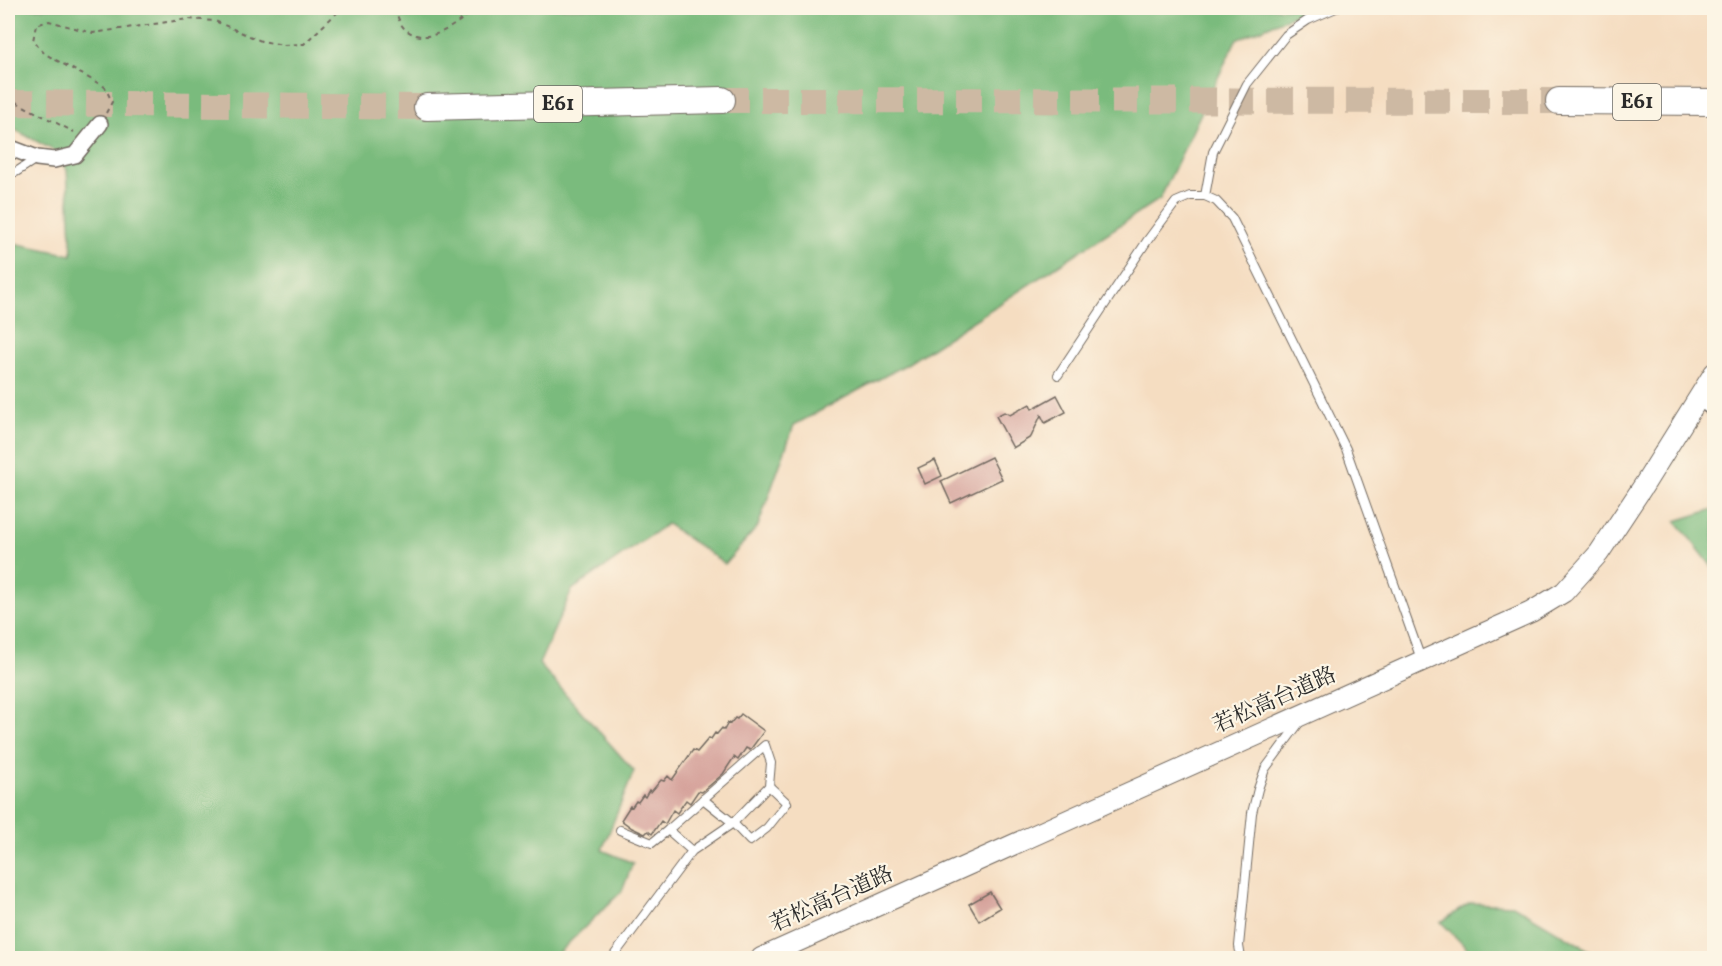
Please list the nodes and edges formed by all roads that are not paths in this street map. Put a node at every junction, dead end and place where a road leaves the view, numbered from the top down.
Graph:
1 (1336, 8) edge
2 (1714, 96) edge
3 (722, 100) tunnel mouth
4 (1559, 101) tunnel mouth
5 (1602, 101) junction
6 (1714, 102) edge
7 (427, 107) tunnel mouth
8 (100, 124) road end
9 (8, 147) edge
10 (37, 158) junction
11 (8, 170) edge
12 (1205, 196) junction
13 (1714, 373) edge
14 (1058, 375) dead end
15 (1707, 404) edge
16 (1422, 661) junction
17 (1305, 714) junction
18 (769, 786) junction
19 (703, 799) junction
20 (733, 823) junction
21 (620, 830) dead end
22 (668, 830) junction
23 (692, 851) junction
24 (612, 958) edge
25 (761, 958) edge
26 (1241, 958) edge

1 - 12 lane
2 - 5 highway
3 - 7 highway, E61
4 - 5 highway, E61
5 - 6 highway, E61
8 - 10 street
9 - 10 street
10 - 11 lane
12 - 14 lane
12 - 16 lane
13 - 15 street, 若松高台道路
15 - 16 street, 若松高台道路
16 - 17 street, 若松高台道路
17 - 25 street, 若松高台道路
17 - 26 lane
18 - 19 lane
18 - 20 lane
18 - 20 lane
19 - 20 lane
19 - 22 lane
20 - 23 lane
21 - 22 lane
22 - 23 lane
23 - 24 lane

